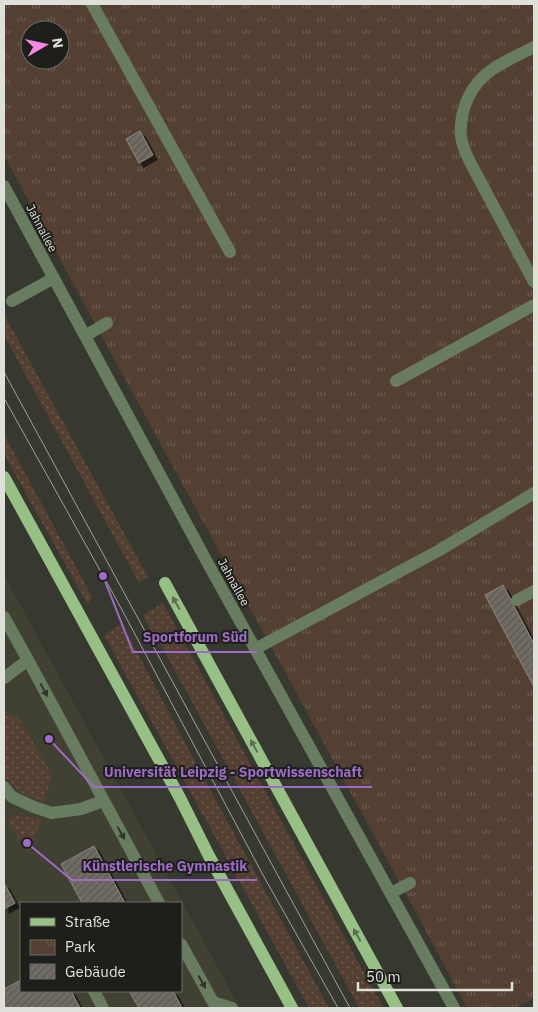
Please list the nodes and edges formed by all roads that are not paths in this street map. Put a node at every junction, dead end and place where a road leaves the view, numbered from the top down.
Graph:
1 (92, 4) edge
2 (534, 47) edge
3 (4, 186) edge
4 (230, 252) dead end
5 (54, 278) junction
6 (534, 282) edge
7 (12, 301) dead end
8 (534, 305) edge
9 (108, 324) dead end
10 (85, 336) junction
11 (396, 381) dead end
12 (4, 477) edge
13 (534, 493) edge
14 (165, 583) dead end
15 (534, 591) edge
16 (517, 600) dead end
17 (4, 617) edge
18 (255, 649) junction
19 (28, 660) junction
20 (4, 678) edge
21 (4, 787) edge
22 (104, 801) junction
23 (410, 883) dead end
24 (391, 893) junction
25 (158, 902) edge
26 (182, 946) edge
27 (95, 992) edge
28 (103, 1008) edge
29 (232, 1008) edge
30 (292, 1008) edge
31 (398, 1008) edge
32 (454, 1008) edge

1 - 4 street
2 - 6 street
3 - 5 street, Jahnallee
5 - 7 street
5 - 10 street, Jahnallee
8 - 11 street
9 - 10 street
10 - 18 street, Jahnallee
12 - 30 main road
13 - 18 street
31 -> 14 main road
15 - 16 street
17 - 19 street
18 - 24 street, Jahnallee
19 - 20 street
19 -> 22 street
21 - 22 street
22 -> 25 street
23 - 24 street
24 - 32 street, Jahnallee
26 -> 29 street
27 - 28 street

